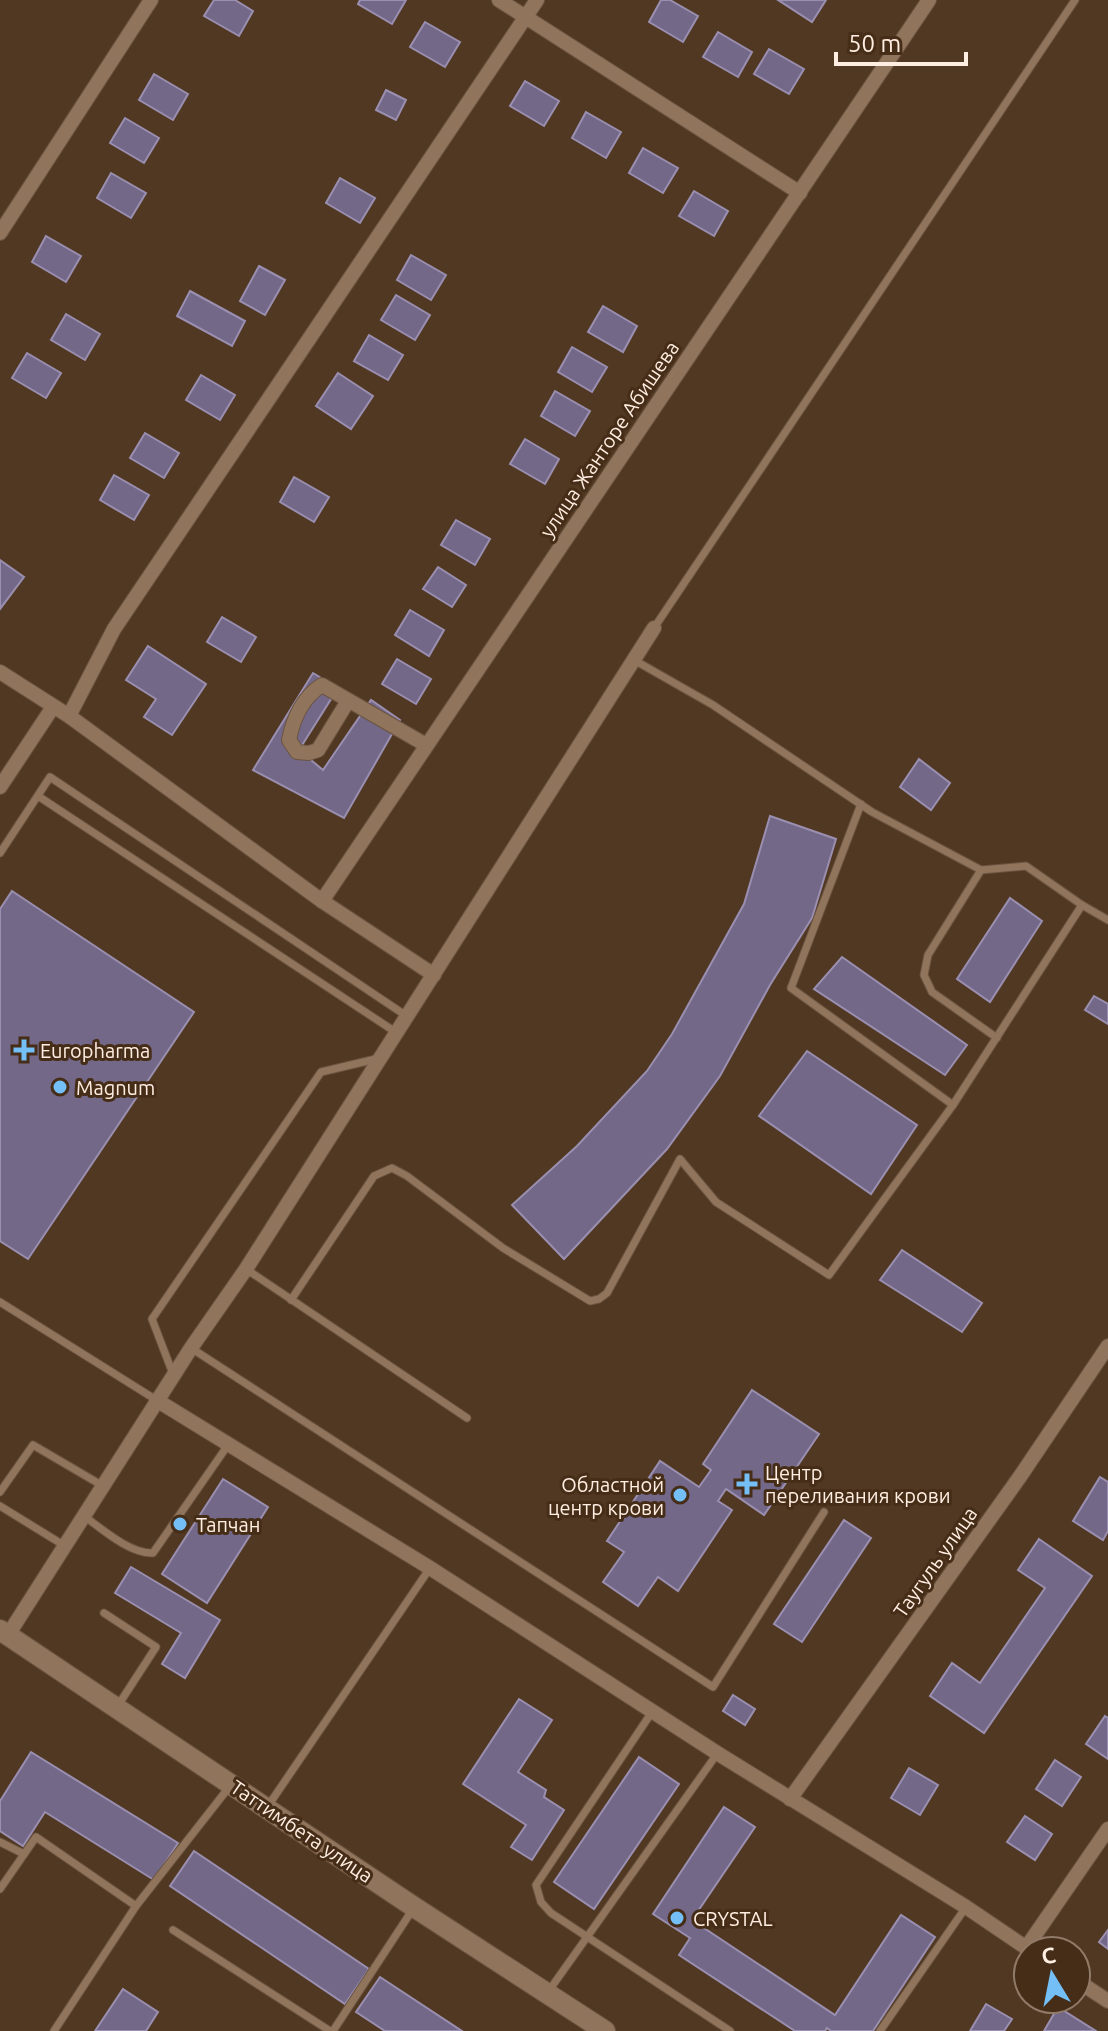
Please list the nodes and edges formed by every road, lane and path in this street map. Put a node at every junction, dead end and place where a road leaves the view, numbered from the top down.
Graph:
1 (151, 0) edge
2 (499, 0) edge
3 (537, 0) edge
4 (929, 0) edge
5 (1075, 0) edge
6 (525, 17) junction
7 (800, 193) junction
8 (0, 233) edge
9 (654, 628) joint
10 (634, 660) junction
11 (0, 672) edge
12 (348, 701) junction
13 (53, 707) junction
14 (69, 716) junction
15 (426, 745) junction
16 (0, 787) edge
17 (38, 796) junction
18 (861, 804) junction
19 (0, 853) edge
20 (981, 870) junction
21 (322, 901) junction
22 (1082, 905) junction
23 (1108, 920) edge
24 (434, 975) junction
25 (408, 1017) junction
26 (397, 1033) junction
27 (997, 1038) junction
28 (382, 1057) junction
29 (953, 1105) junction
30 (246, 1269) junction
31 (291, 1300) junction
32 (0, 1302) edge
33 (1108, 1346) edge
34 (191, 1348) junction
35 (174, 1377) junction
36 (158, 1401) junction
37 (467, 1418) dead end
38 (228, 1445) junction
39 (103, 1486) junction
40 (0, 1492) edge
41 (0, 1506) edge
42 (824, 1512) dead end
43 (84, 1516) junction
44 (65, 1546) junction
45 (430, 1568) junction
46 (104, 1613) dead end
47 (3, 1637) edge
48 (117, 1708) junction
49 (652, 1712) junction
50 (717, 1753) junction
51 (231, 1784) junction
52 (790, 1799) junction
53 (267, 1808) junction
54 (1108, 1829) edge
55 (0, 1842) edge
56 (24, 1854) junction
57 (0, 1889) edge
58 (136, 1906) junction
59 (414, 1907) junction
60 (966, 1907) junction
61 (173, 1930) dead end
62 (1038, 1935) edge
63 (586, 1938) junction
64 (1012, 1939) edge
65 (547, 1993) junction
66 (54, 2031) edge
67 (332, 2031) edge
68 (605, 2031) edge
69 (730, 2031) edge
70 (880, 2031) edge

1 - 8 street
2 - 6 street
3 - 6 street
4 - 7 street, улица Жанторе Абишева
5 - 9 lane
6 - 7 street
6 - 14 street
7 - 15 street, улица Жанторе Абишева
9 - 10 street
10 - 18 lane
10 - 24 street
11 - 13 street
12 - 12 street
12 - 15 street
13 - 14 street
13 - 16 street
14 - 21 street
15 - 21 street, улица Жанторе Абишева
17 - 19 lane
17 - 25 lane
17 - 26 lane
18 - 20 lane
18 - 29 lane
20 - 22 lane
20 - 27 lane
21 - 24 street
22 - 23 lane
22 - 27 lane
24 - 25 street
25 - 26 street
26 - 28 street
27 - 29 lane
28 - 30 street
28 - 35 lane
29 - 31 lane
30 - 31 lane
30 - 34 street
31 - 37 lane
32 - 36 lane
33 - 52 street, Таугуль улица
34 - 35 street
34 - 42 lane
35 - 36 street
36 - 38 street
36 - 39 street
38 - 43 lane
38 - 45 street
39 - 40 lane
39 - 43 street
41 - 44 lane
43 - 44 street
44 - 47 street
45 - 49 street
45 - 53 lane
46 - 48 lane
47 - 48 main road, Таттимбета улица
48 - 51 main road, Таттимбета улица
49 - 50 street
49 - 63 lane
50 - 52 street
50 - 63 lane
51 - 53 main road, Таттимбета улица
51 - 58 lane
52 - 60 street
53 - 59 main road, Таттимбета улица
54 - 62 street
55 - 56 lane
56 - 57 lane
56 - 58 lane
58 - 66 lane
59 - 65 main road, Таттимбета улица
59 - 67 lane
60 - 64 street
60 - 70 lane
61 - 67 lane
63 - 65 lane
63 - 69 lane
65 - 68 main road, Таттимбета улица

